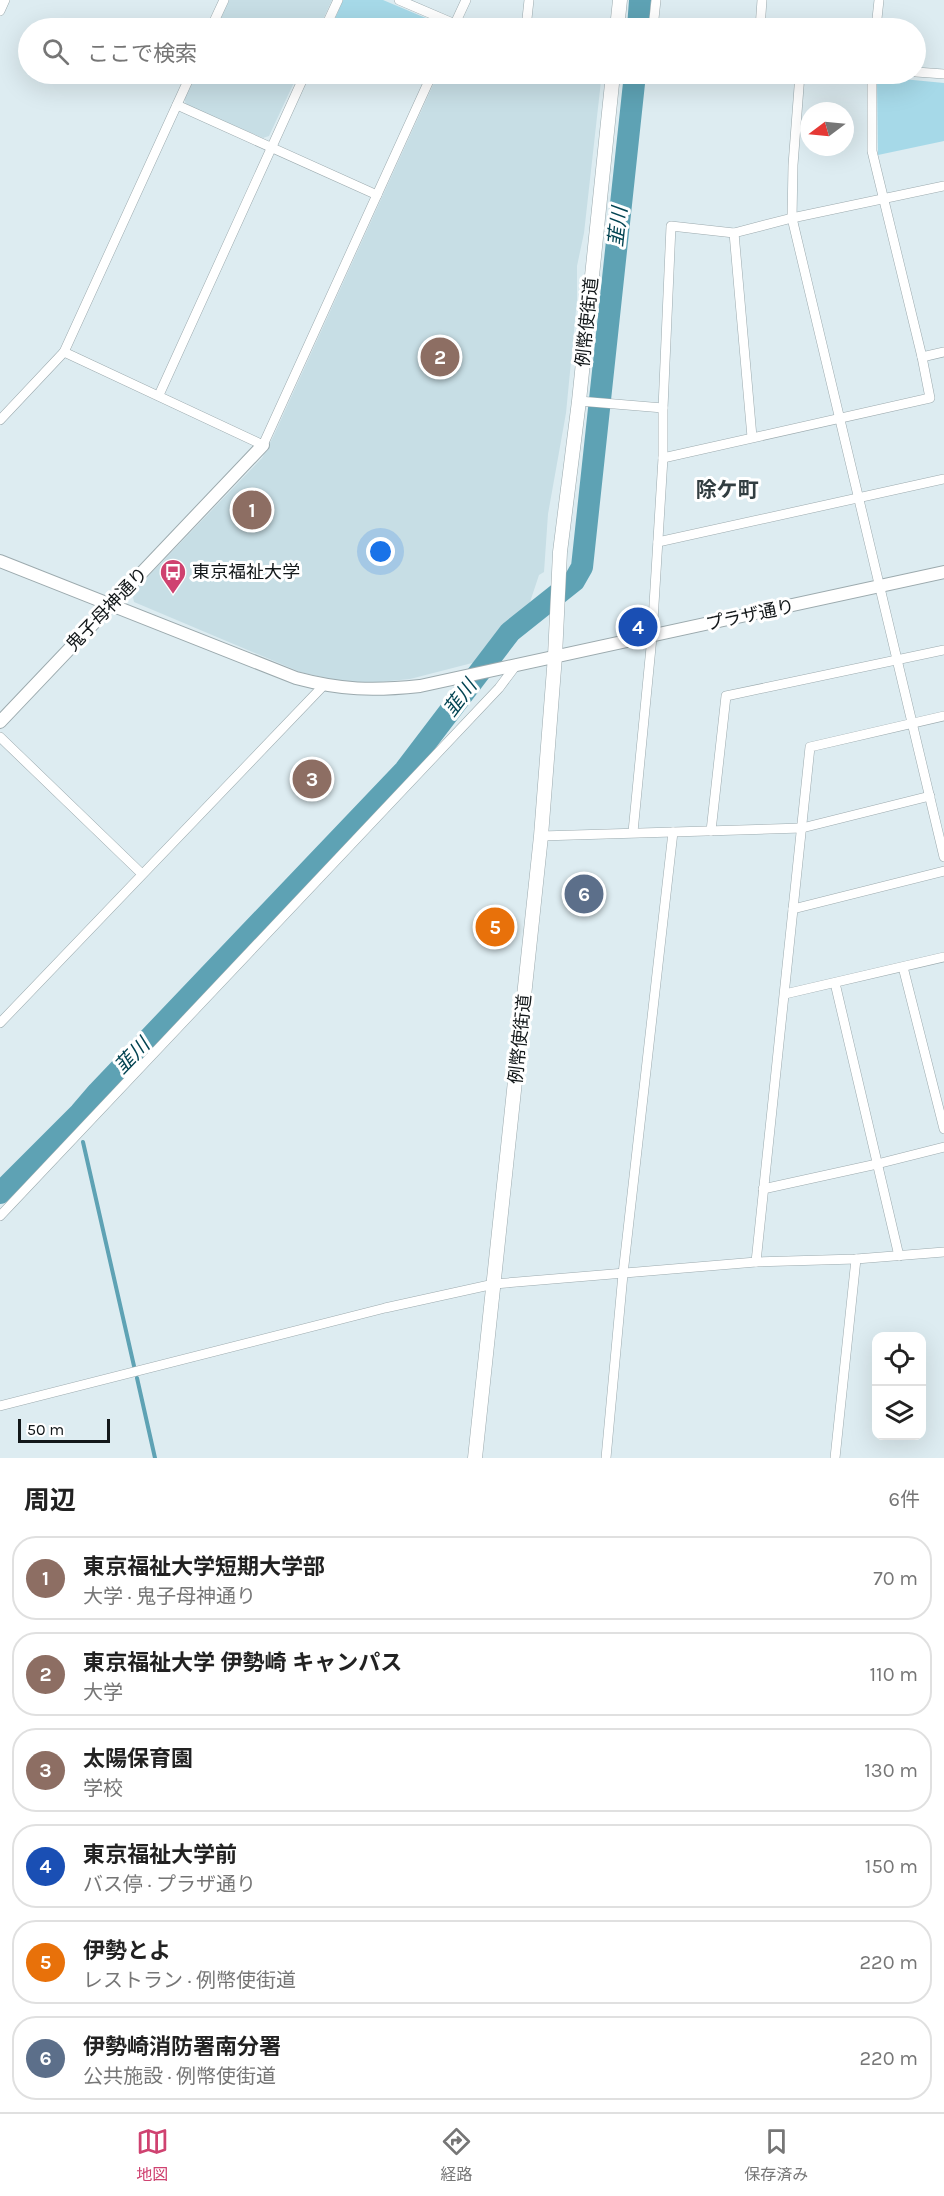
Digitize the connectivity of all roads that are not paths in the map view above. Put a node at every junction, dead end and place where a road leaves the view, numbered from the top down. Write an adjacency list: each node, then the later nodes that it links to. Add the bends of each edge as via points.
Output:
1 (5, 0): 11 (street)
2 (224, 0): 12 (street)
3 (338, 0): 13 (street)
4 (399, 0): 14 (street)
5 (466, 0): 15 (street)
6 (529, 0): 16 (street)
7 (620, 0): 17 (main road)
8 (656, 0): 18 (street)
9 (762, 0): 19 (street)
10 (879, 0): 20 (street)
11 (0, 11)
12 (216, 18)
13 (330, 18)
14 (437, 18)
15 (458, 18)
16 (527, 18)
17 (618, 18)
18 (654, 18)
19 (761, 18)
20 (877, 18)
21 (926, 73): 22 (street)
22 (944, 74)
23 (186, 84): 29 (street)
24 (300, 84): 30 (street)
25 (427, 84): 32 (street)
26 (612, 84): 40 (main road, 例幣使街道)
27 (799, 84): 34 (street)
28 (872, 84): 33 (street, via 872,151)
29 (177, 105): 30 (street); 36 (street)
30 (272, 147): 32 (street); 39 (street)
31 (944, 186): 33 (street)
32 (377, 195): 45 (street)
33 (884, 199): 34 (street); 38 (street)
34 (792, 218): 35 (street); 42 (street)
35 (734, 233): 41 (street, via 671,226); 44 (street)
36 (64, 352): 39 (street); 43 (street)
37 (944, 352): 38 (street)
38 (922, 357): 42 (street, via 930,398)
39 (159, 395): 45 (street)
40 (579, 401): 41 (street); 56 (main road, 例幣使街道, via 559,570)
41 (663, 408): 46 (street)
42 (840, 418): 44 (street); 48 (street)
43 (0, 420)
44 (752, 437): 46 (street)
45 (264, 445): 53 (street, 鬼子母神通り)
46 (663, 458): 49 (street)
47 (944, 479): 48 (street)
48 (857, 498): 49 (street); 52 (street)
49 (658, 542): 54 (street)
50 (0, 561): 53 (street, プラザ通り)
51 (944, 572): 52 (street, プラザ通り)
52 (880, 587): 54 (street, プラザ通り); 57 (street)
53 (112, 604): 59 (street, プラザ通り, via 296,678); 61 (street, 鬼子母神通り)
54 (652, 637): 56 (street, プラザ通り); 67 (street)
55 (944, 650): 57 (street)
56 (555, 656): 58 (street, プラザ通り); 69 (main road, 例幣使街道)
57 (898, 661): 62 (street); 66 (street, via 726,696)
58 (518, 664): 59 (street, プラザ通り, via 420,686 361,690); 83 (street)
59 (324, 685): 72 (street)
60 (944, 716): 62 (street)
61 (0, 722)
62 (912, 724): 64 (street); 65 (street, via 810,747)
63 (0, 737): 72 (street)
64 (930, 796): 65 (street); 70 (street)
65 (802, 828): 66 (street); 73 (street)
66 (711, 831): 68 (street)
67 (633, 832): 68 (street); 69 (street)
68 (674, 832): 88 (street)
69 (541, 836): 89 (main road, 例幣使街道)
70 (944, 857)
71 (944, 871): 73 (street)
72 (142, 874): 78 (street)
73 (793, 909): 77 (street)
74 (944, 957): 75 (street)
75 (903, 967): 76 (street); 79 (street)
76 (835, 983): 77 (street); 81 (street)
77 (785, 994): 82 (street)
78 (0, 1023)
79 (944, 1130)
80 (944, 1147): 81 (street)
81 (877, 1164): 82 (street); 85 (street)
82 (763, 1189): 87 (street)
83 (0, 1216)
84 (944, 1252): 85 (street)
85 (899, 1256): 86 (street)
86 (856, 1259): 87 (street); 93 (street)
87 (756, 1262): 88 (street)
88 (623, 1274): 89 (street); 92 (street)
89 (494, 1284): 90 (street); 91 (main road, 例幣使街道)
90 (0, 1406)
91 (475, 1458)
92 (606, 1458)
93 (835, 1458)

